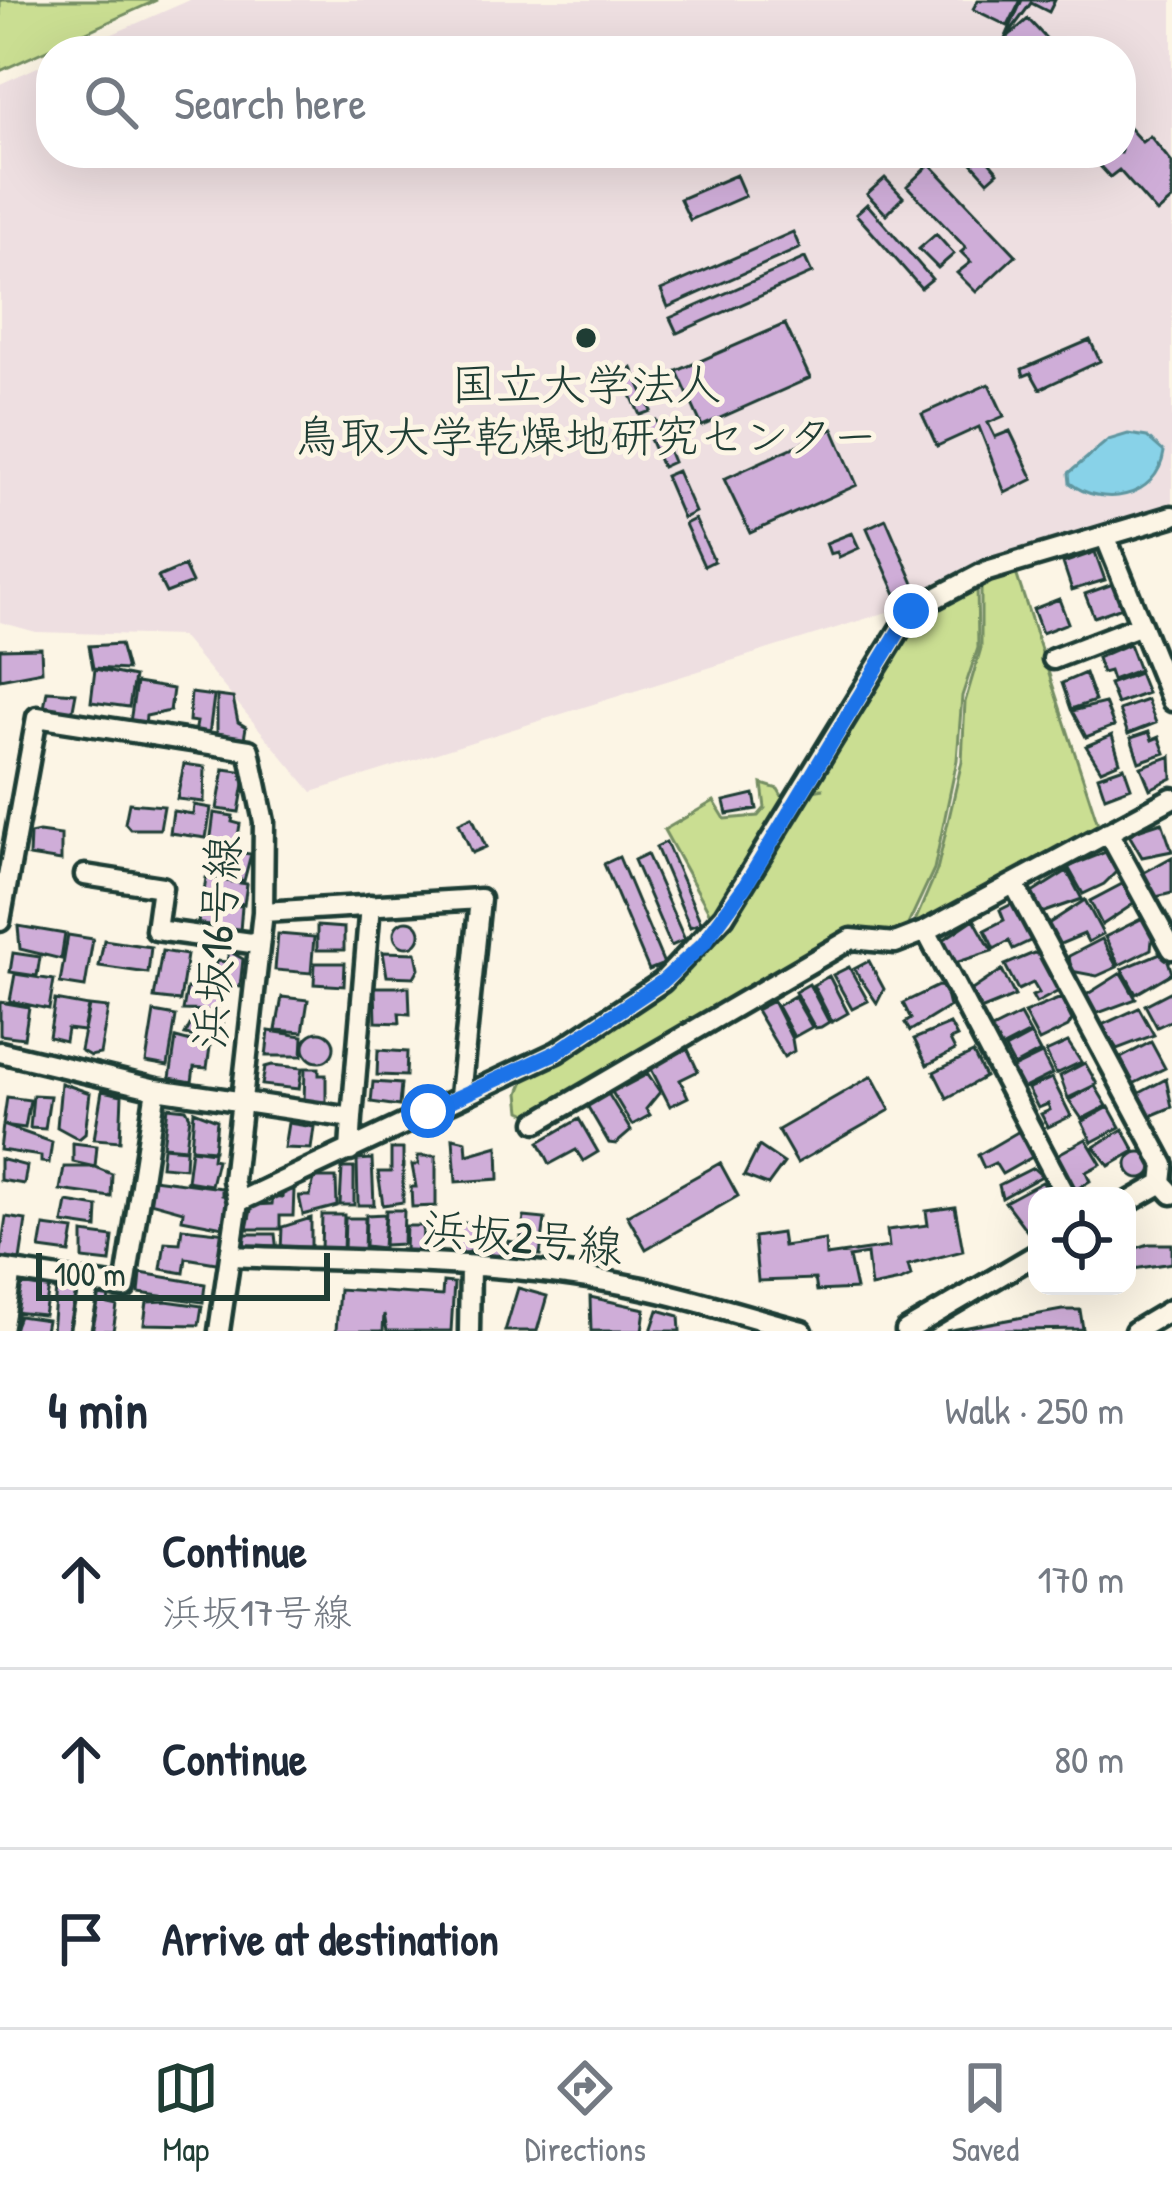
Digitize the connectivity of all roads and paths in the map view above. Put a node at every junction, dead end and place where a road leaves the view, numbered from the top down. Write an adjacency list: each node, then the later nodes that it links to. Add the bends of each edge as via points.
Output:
1 (1172, 516): 2 (street)
2 (1106, 538): 3 (street); 18 (street, via 987,572 911,611 724,916 662,982 557,1052)
3 (1141, 625): 4 (street); 5 (street)
4 (1053, 659)
5 (1170, 688)
6 (1172, 798): 7 (street)
7 (1108, 832): 9 (street); 15 (street)
8 (85, 875): 14 (street, via 162,887 156,931)
9 (1014, 884): 13 (street); 23 (street)
10 (370, 905): 11 (street); 18 (street, via 480,899); 20 (street)
11 (263, 912): 12 (street, 浜坂16号線, via 264,822 249,750 37,717); 14 (street, 浜坂16号線)
12 (0, 921)
13 (926, 931): 21 (street, via 895,943 850,939); 24 (street)
14 (260, 944): 19 (street, 浜坂16号線)
15 (1172, 949)
16 (0, 1052): 17 (street)
17 (156, 1089): 19 (street); 31 (street, 浜坂16号線, via 125,1288)
18 (460, 1096): 22 (street)
19 (243, 1104): 20 (street); 26 (street, 浜坂16号線, via 233,1180)
20 (352, 1118): 22 (street)
21 (537, 1122)
22 (350, 1151): 26 (street)
23 (1169, 1185): 25 (street)
24 (1061, 1187)
25 (1136, 1199)
26 (238, 1202): 27 (street, 浜坂16号線)
27 (230, 1256): 29 (street, 浜坂2号線); 36 (street, 浜坂16号線)
28 (1028, 1259): 39 (street)
29 (470, 1267): 33 (street, 浜坂2号線, via 645,1288); 37 (street)
30 (6, 1270): 31 (street); 34 (street)
31 (90, 1283): 35 (street)
32 (1172, 1309): 40 (street)
33 (728, 1322): 38 (street, 浜坂2号線)
34 (2, 1331)
35 (80, 1331)
36 (219, 1331)
37 (469, 1331)
38 (802, 1331)
39 (906, 1331)
40 (1135, 1331)

